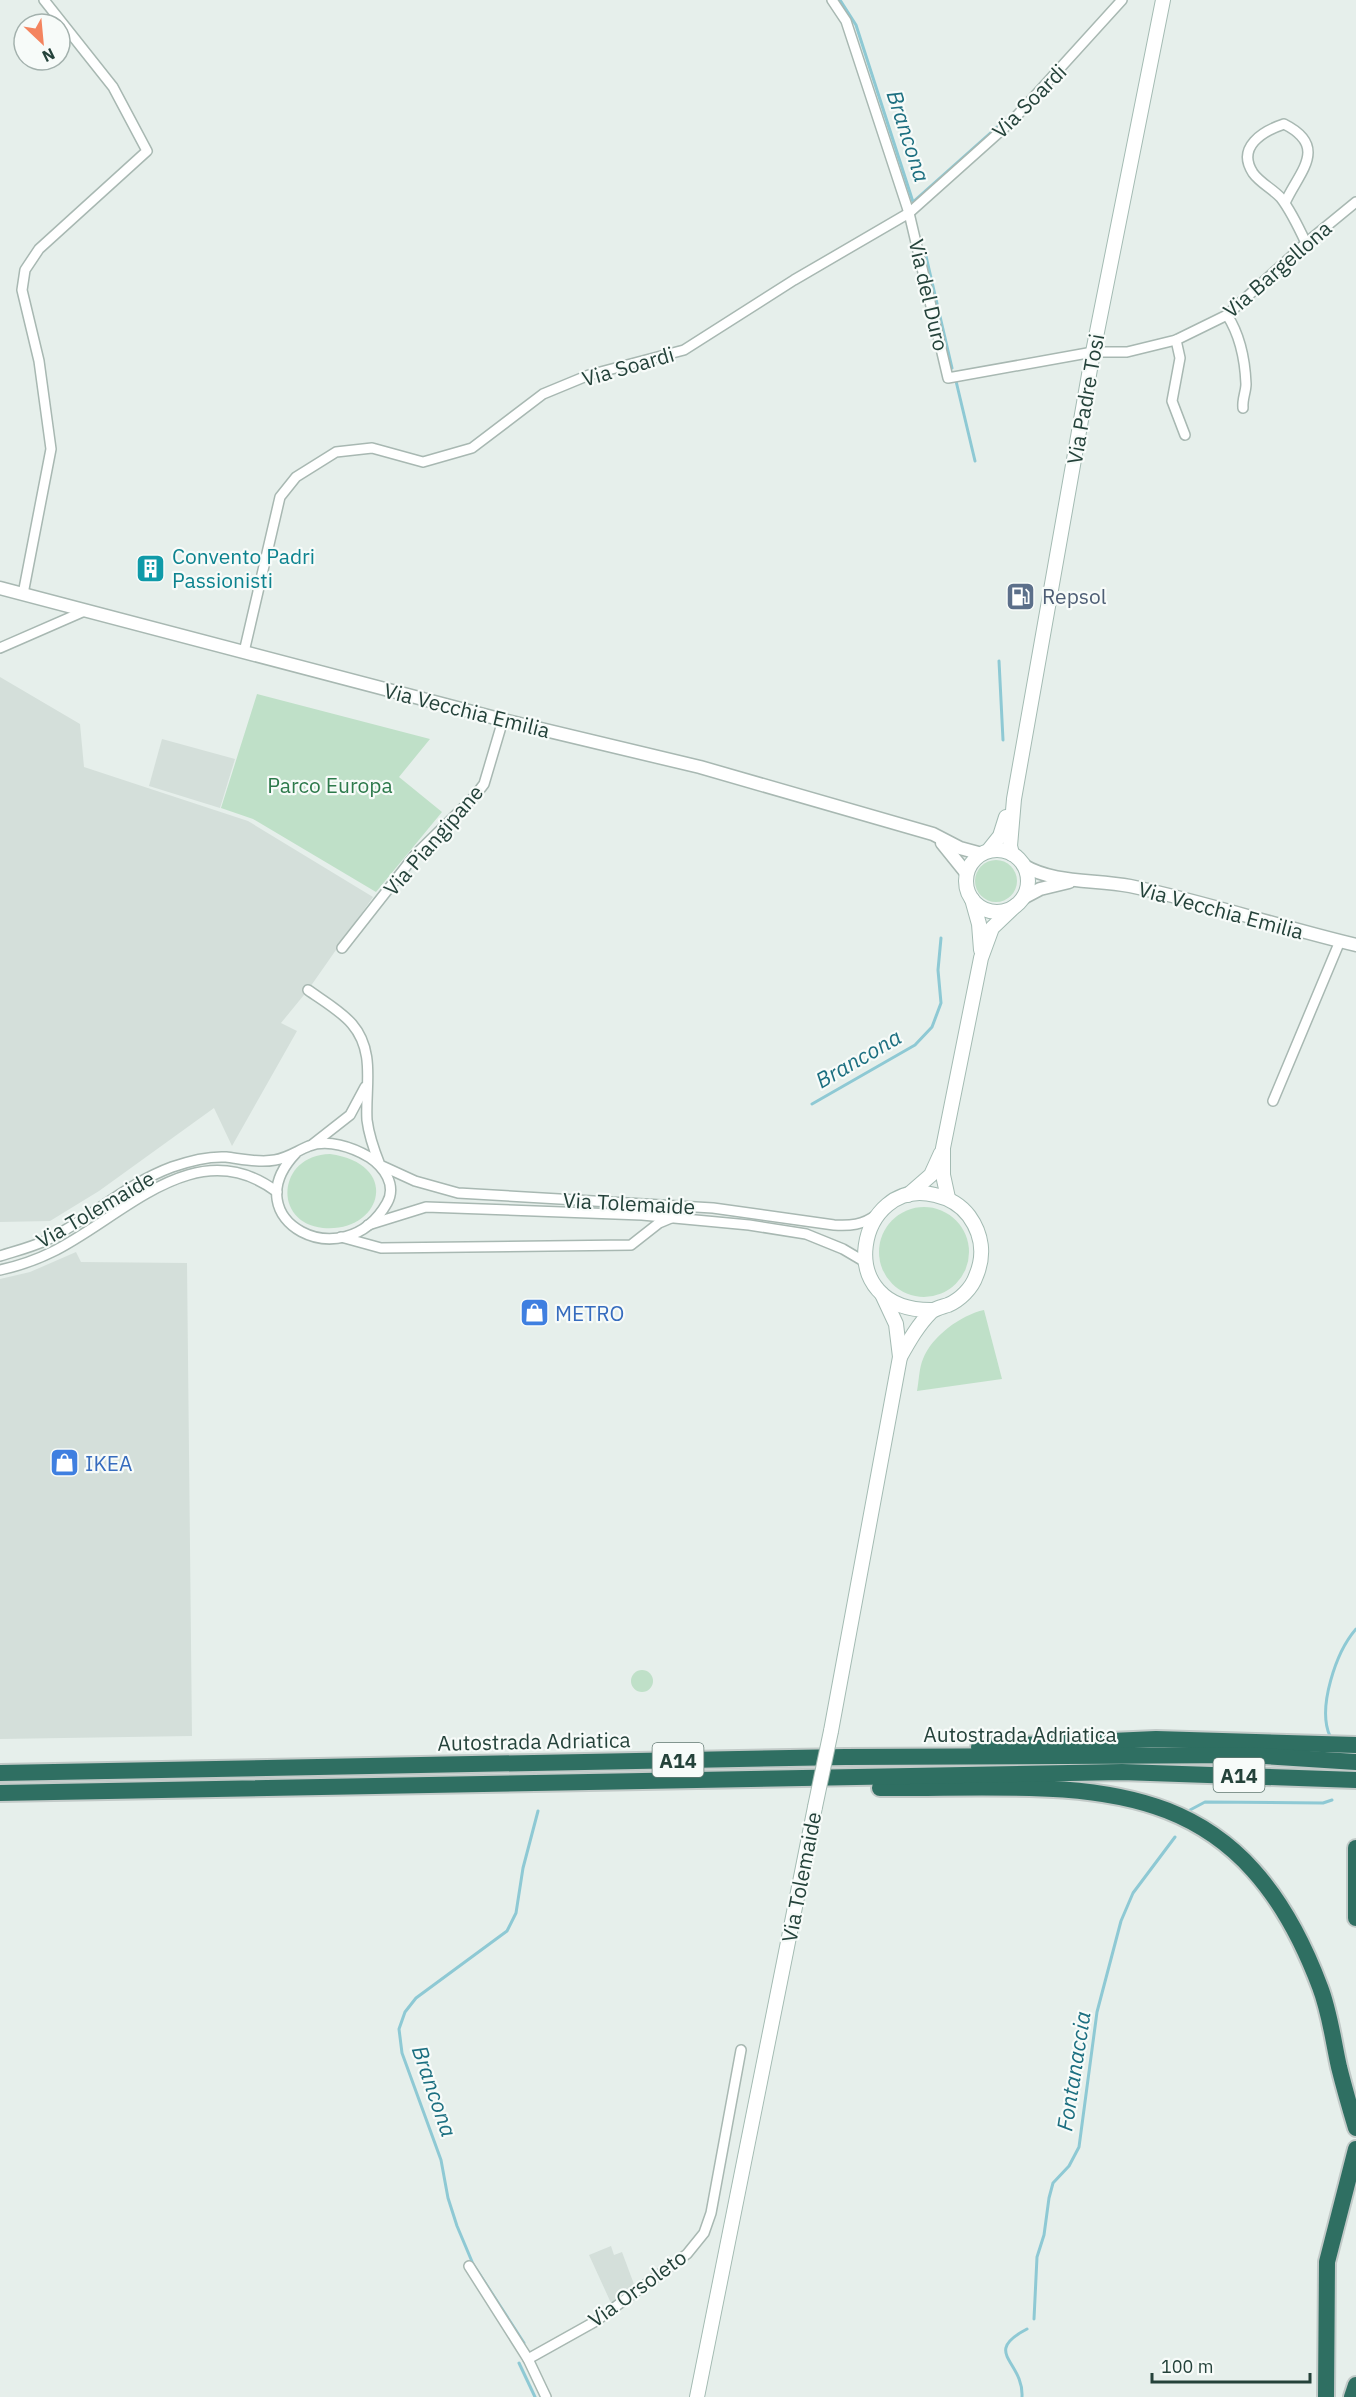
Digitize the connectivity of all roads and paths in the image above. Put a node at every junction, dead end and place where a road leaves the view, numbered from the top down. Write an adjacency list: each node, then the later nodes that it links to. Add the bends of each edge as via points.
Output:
1 (44, 0): 16 (street, via 113,87 147,151 39,249 25,270 22,290 39,361 51,449)
2 (832, 0): 7 (street, Via del Duro, via 846,21)
3 (1122, 0): 7 (street, Via Soardi, via 1013,120)
4 (1163, 0): 11 (main road, Via Padre Tosi)
5 (1356, 202): 8 (street, Via Bargellona)
6 (1285, 203): 6 (street, via 1254,173 1248,160 1256,138 1284,124 1298,131 1307,145 1308,156 1306,168); 8 (street)
7 (909, 213): 12 (street, Via del Duro); 19 (street, Via Soardi, via 684,350 589,375 543,394 472,448 423,462 372,448 336,452 296,477 280,497)
8 (1306, 243): 9 (street, Via Bargellona)
9 (1227, 315): 10 (street, Via Bargellona); 13 (street, via 1235,328 1243,360)
10 (1176, 340): 11 (street, Via Bargellona, via 1127,352); 14 (street, via 1180,358 1172,401)
11 (1093, 352): 12 (street, Via Bargellona); 21 (main road, Via Padre Tosi)
12 (948, 378)
13 (1243, 408)
14 (1185, 435)
15 (0, 588): 16 (street, Via Vecchia Emilia)
16 (23, 594): 17 (street, Via Vecchia Emilia)
17 (87, 610): 18 (street); 19 (street, Via Vecchia Emilia)
18 (0, 648)
19 (244, 652): 20 (street, Via Vecchia Emilia)
20 (503, 720): 22 (street, Via Vecchia Emilia, via 700,767); 32 (street, Via Piangipane, via 484,784 415,855)
21 (1014, 799): 23 (main road, via 1000,836); 24 (main road)
22 (933, 834): 23 (street, Via Vecchia Emilia, via 960,848); 26 (street)
23 (985, 853): 24 (main road, via 997,850); 26 (main road, via 973,861)
24 (1012, 854): 25 (main road)
25 (1023, 865): 27 (street, Via Vecchia Emilia, via 1058,877); 29 (main road, via 1028,885)
26 (967, 874): 28 (main road, Via Tolemaide, via 966,887)
27 (1085, 879): 29 (street, via 1047,887); 30 (street, Via Vecchia Emilia, via 1140,889)
28 (972, 899): 29 (main road, via 994,912); 33 (main road, Via Tolemaide, via 982,939)
29 (1019, 902): 33 (main road, Via Tolemaide, via 992,928)
30 (1340, 941): 31 (street, Via Vecchia Emilia); 36 (street)
31 (1356, 945)
32 (342, 948)
33 (981, 958): 38 (main road, Via Tolemaide)
34 (308, 990): 35 (street, Via Tolemaide, via 352,1024 367,1057)
35 (369, 1076): 37 (street, Via Tolemaide, via 350,1115); 40 (street, Via Tolemaide, via 367,1119)
36 (1273, 1101)
37 (310, 1146): 39 (street, Via Tolemaide); 40 (street, Via Tolemaide, via 325,1143 346,1147)
38 (943, 1148): 42 (main road, Via Tolemaide, via 931,1175); 43 (main road, Via Tolemaide)
39 (296, 1153): 41 (street, Via Tolemaide, via 279,1177); 48 (street, Via Tolemaide, via 269,1161 223,1157 174,1166 134,1185 48,1240)
40 (380, 1165): 44 (street, Via Tolemaide, via 415,1181 458,1193 702,1207 851,1226); 46 (street, Via Tolemaide, via 391,1193 381,1213)
41 (277, 1192): 47 (street, Via Tolemaide, via 283,1214 298,1231 311,1238); 50 (street, Via Tolemaide, via 264,1182 239,1173 208,1171 178,1178 155,1187 52,1252)
42 (908, 1195): 43 (main road, via 928,1193); 44 (main road, Via Tolemaide)
43 (948, 1198): 52 (main road, Via Tolemaide, via 964,1209 976,1226 982,1246 981,1263 964,1294)
44 (878, 1213): 49 (main road, via 864,1245)
45 (672, 1218): 46 (street, Via Tolemaide, via 426,1207); 47 (street, via 631,1245 381,1248); 49 (street, Via Tolemaide, via 806,1234)
46 (368, 1225): 47 (street, Via Tolemaide)
47 (341, 1237)
48 (0, 1256)
49 (865, 1262): 51 (main road, Via Tolemaide, via 871,1280)
50 (0, 1270)
51 (882, 1294): 52 (main road, via 906,1307); 53 (main road, Via Tolemaide, via 896,1324)
52 (933, 1310): 53 (main road, Via Tolemaide, via 915,1330)
53 (900, 1357): 70 (main road, Via Tolemaide, bridge, via 831,1731)
54 (1356, 1745): 55 (highway, via 1156,1739 1007,1744)
55 (845, 1757): 56 (highway, Autostrada Adriatica / A14, via 1248,1755); 57 (highway, Autostrada Adriatica / A14)
56 (1356, 1762)
57 (0, 1773)
58 (1356, 1780): 59 (highway, Autostrada Adriatica / A14, via 1122,1772)
59 (687, 1782): 60 (highway, Autostrada Adriatica / A14); 64 (highway, via 737,1787 1054,1789 1135,1801 1195,1822 1235,1851 1268,1889 1295,1931 1323,1998)
60 (0, 1793)
61 (1356, 1848): 62 (highway)
62 (1356, 1918)
63 (741, 2050): 67 (street, Via Orsoleto, via 704,2233 687,2254 596,2321)
64 (1356, 2128)
65 (1356, 2149): 71 (highway, via 1327,2262)
66 (469, 2266): 67 (street)
67 (528, 2359): 69 (street)
68 (1356, 2385): 72 (highway)
69 (546, 2397)
70 (697, 2397)
71 (1326, 2397)
72 (1352, 2397)

